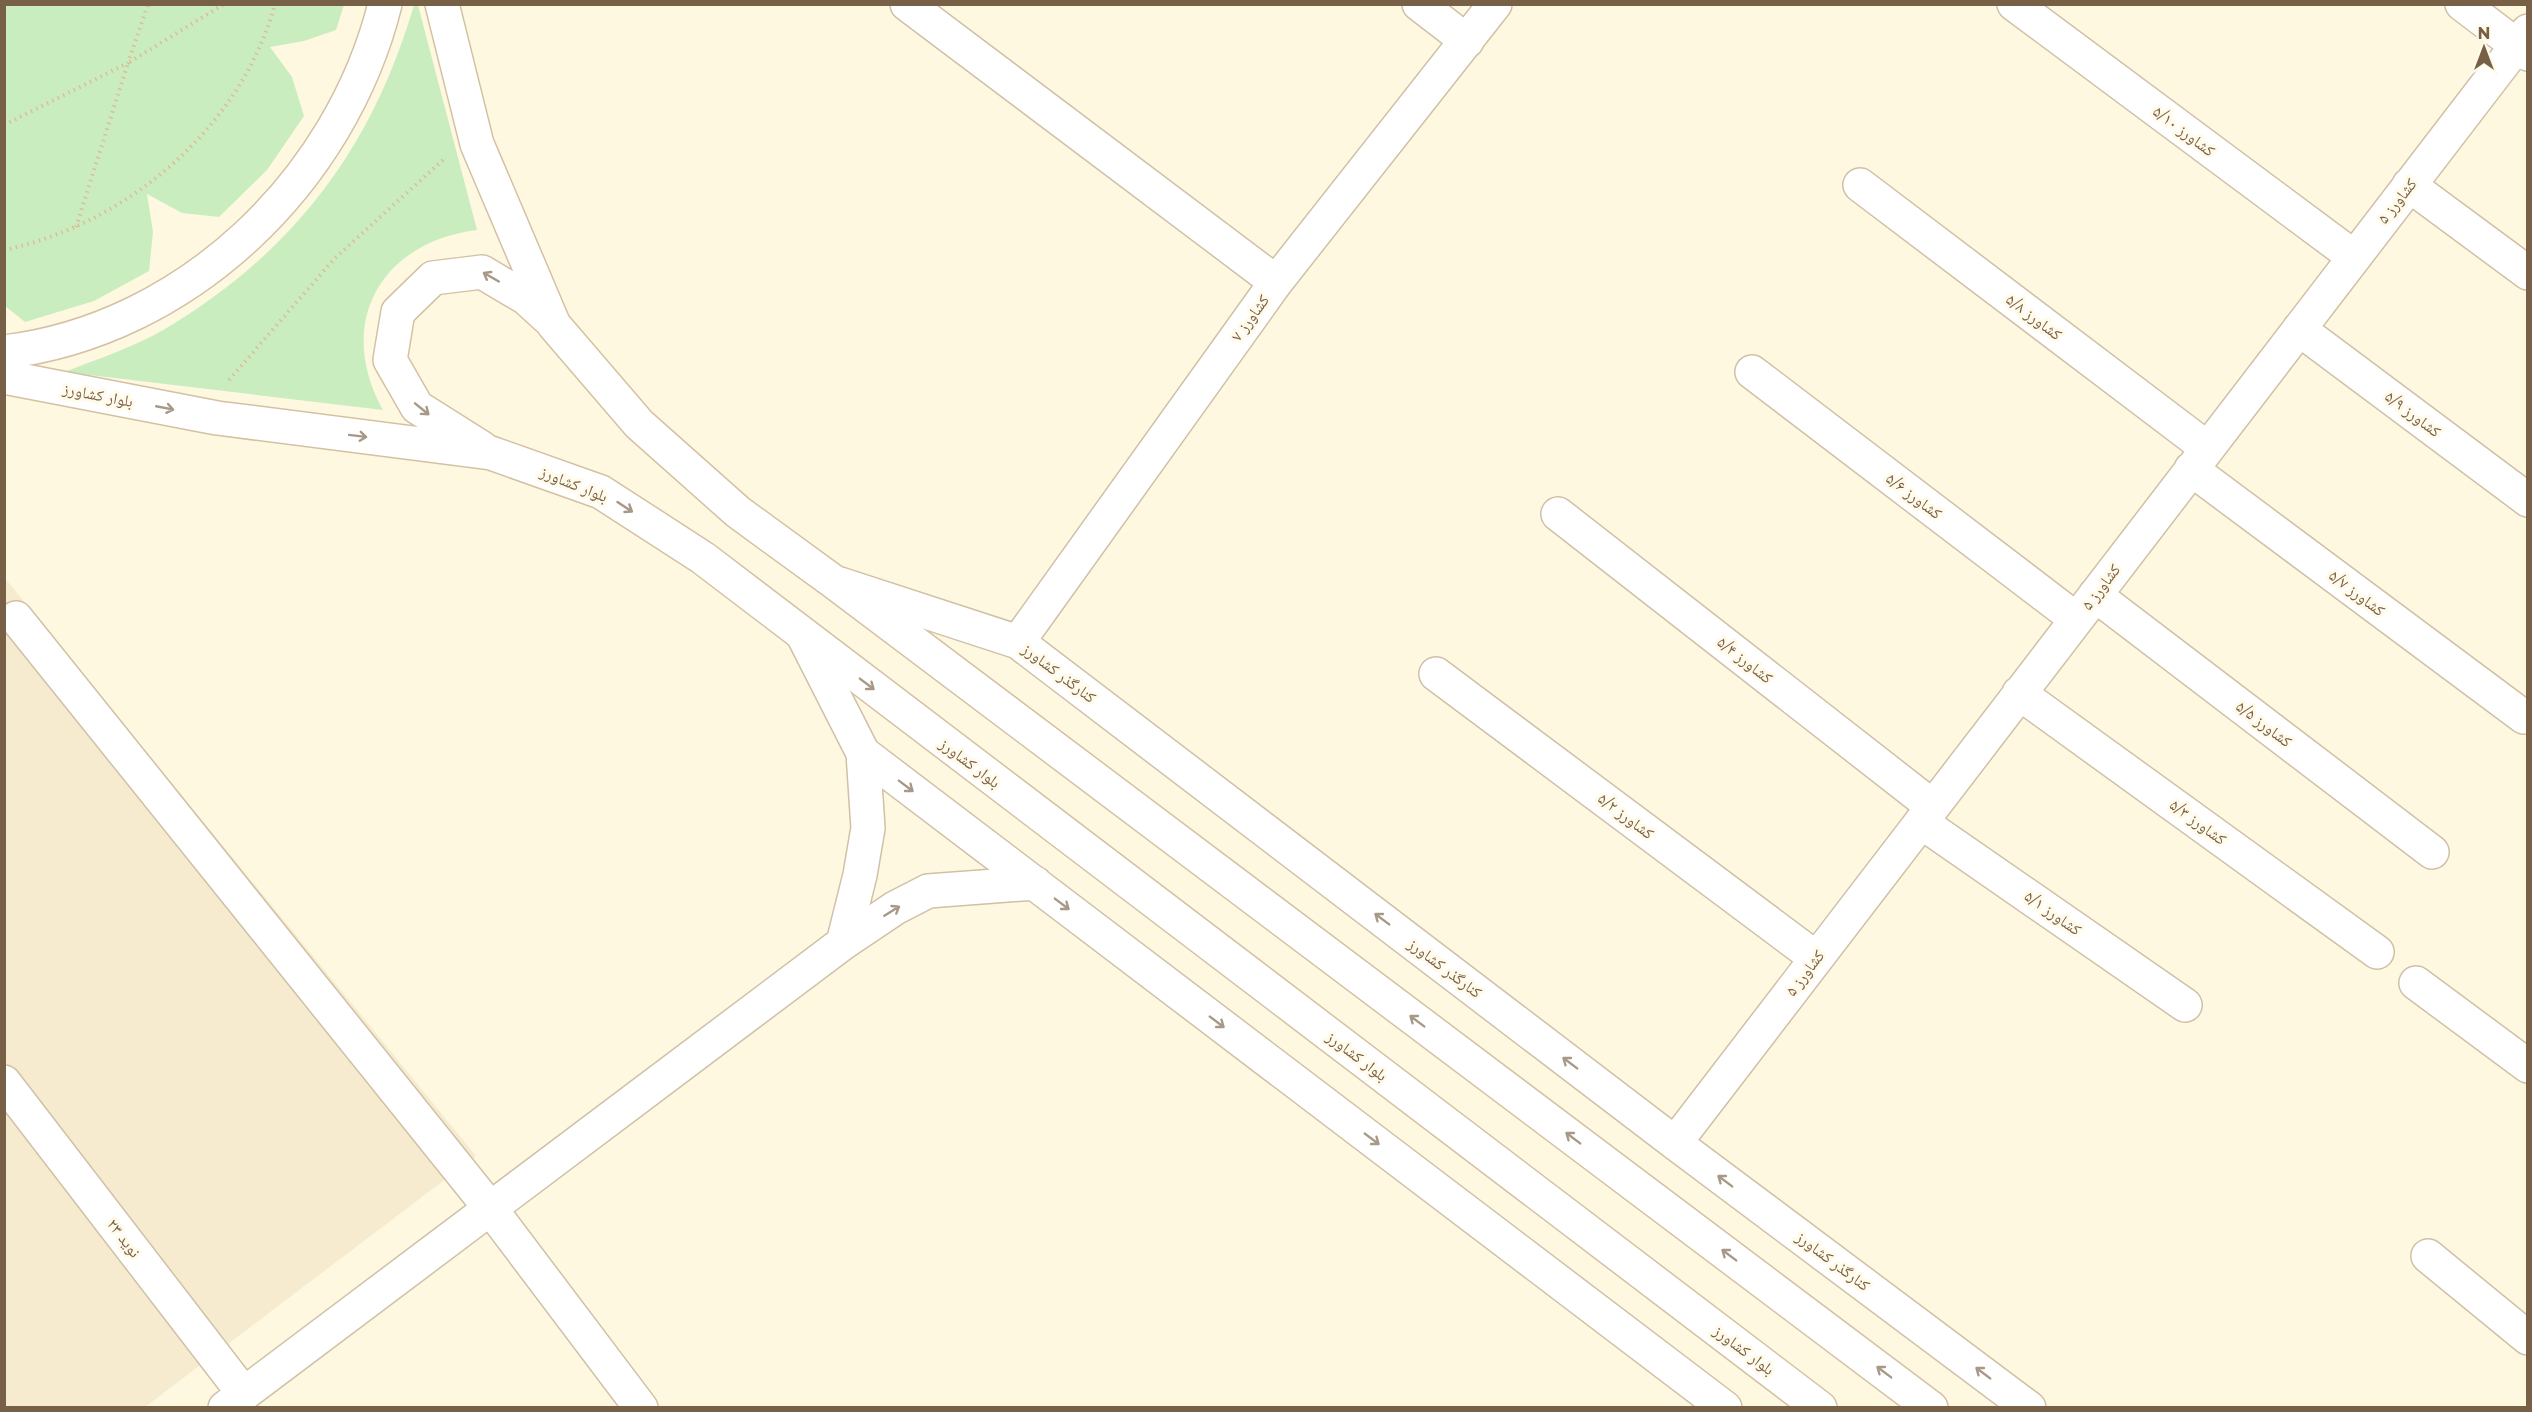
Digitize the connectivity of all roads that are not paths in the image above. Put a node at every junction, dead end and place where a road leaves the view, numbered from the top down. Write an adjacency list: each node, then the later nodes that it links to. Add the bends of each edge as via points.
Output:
1 (385, 4): 17 (street, via 359,82 333,132 264,221 222,258 176,290 126,316 73,337)
2 (442, 4): 15 (street, via 477,144)
3 (907, 4): 14 (street)
4 (1419, 4): 8 (street)
5 (1495, 4): 8 (street, کشاورز ۷)
6 (2014, 4): 12 (street, کشاورز ۵/۱۰)
7 (2462, 4): 9 (street)
8 (1467, 41): 14 (street, کشاورز ۷)
9 (2524, 44): 11 (street, کشاورز ۵)
10 (1860, 184): 21 (street, کشاورز ۵/۸)
11 (2409, 185): 12 (street, کشاورز ۵); 13 (street)
12 (2354, 257): 16 (street, کشاورز ۵)
13 (2528, 273)
14 (1276, 282): 28 (street, کشاورز ۷)
15 (554, 325): 20 (street, one-way to 20, via 526,298 482,272 433,278 398,312 390,360 417,407); 24 (street, via 639,424 738,512)
16 (2299, 329): 21 (street, کشاورز ۵); 22 (street, کشاورز ۵/۹)
17 (4, 352)
18 (1752, 372): 25 (street, کشاورز ۵/۶)
19 (4, 376): 20 (street, بلوار کشاورز, one-way to 20, via 217,418)
20 (491, 453): 27 (street, بلوار کشاورز, one-way to 27, via 602,492 703,558)
21 (2199, 459): 25 (street, کشاورز ۵); 31 (street, کشاورز ۵/۷)
22 (2528, 500)
23 (1558, 514): 33 (street, کشاورز ۵/۴)
24 (834, 582): 28 (street, کنارگذر کشاورز); 51 (street, one-way to 24)
25 (2086, 607): 30 (street, کشاورز ۵); 34 (street, کشاورز ۵/۵)
26 (15, 618): 44 (street)
27 (804, 637): 32 (street); 50 (street, بلوار کشاورز, one-way to 50)
28 (1018, 642): 43 (street, کنارگذر کشاورز, one-way to 28)
29 (1436, 674): 38 (street, کشاورز ۵/۲)
30 (2019, 693): 33 (street, کشاورز ۵); 37 (street, کشاورز ۵/۳)
31 (2524, 717)
32 (863, 753): 35 (street, one-way to 35); 36 (street, via 868,828 861,875)
33 (1927, 814): 38 (street, کشاورز ۵); 40 (street, کشاورز ۵/۱)
34 (2432, 852)
35 (1035, 883): 36 (street, one-way to 35, via 928,891); 49 (street, one-way to 49)
36 (843, 943): 44 (street)
37 (2377, 952)
38 (1816, 958): 43 (street, کشاورز ۵)
39 (2416, 983): 41 (street)
40 (2185, 1005)
41 (2528, 1066)
42 (4, 1082): 47 (street, نوید ۲۳)
43 (1675, 1143): 52 (street, کنارگذر کشاورز, one-way to 43)
44 (490, 1208): 47 (street); 48 (street)
45 (2428, 1256): 46 (street)
46 (2528, 1338)
47 (234, 1401)
48 (641, 1407)
49 (1725, 1407)
50 (1820, 1407)
51 (1931, 1407)
52 (2030, 1407)

